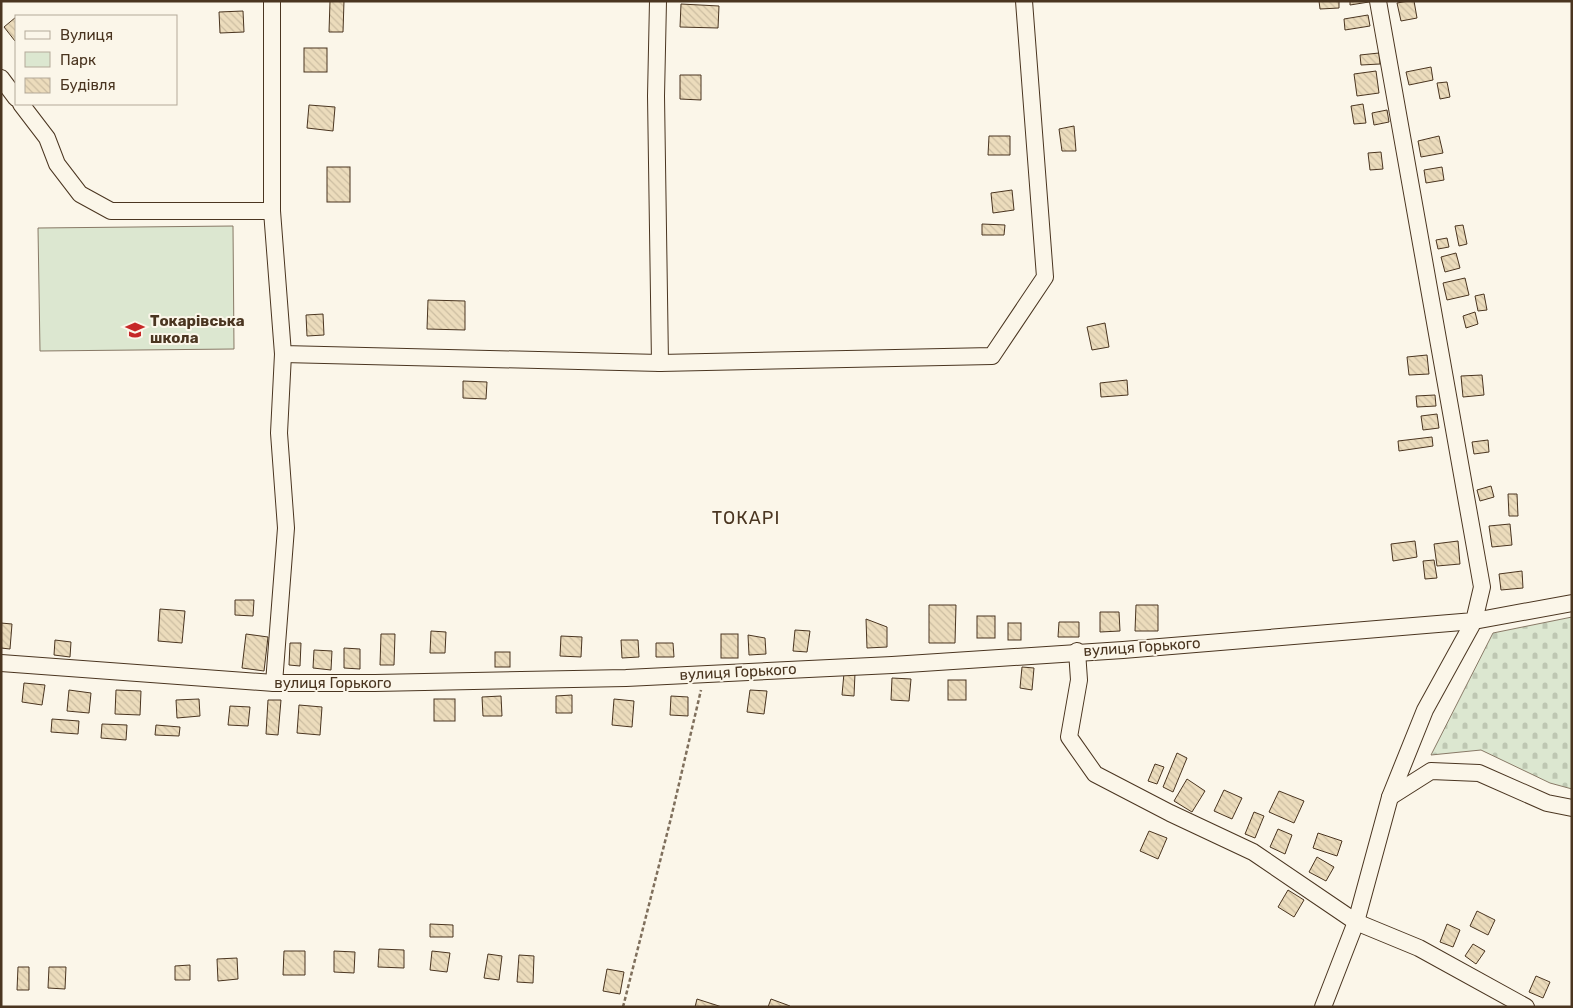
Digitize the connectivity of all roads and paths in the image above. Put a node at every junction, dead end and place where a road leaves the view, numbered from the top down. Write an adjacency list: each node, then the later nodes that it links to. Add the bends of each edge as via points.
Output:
1 (272, 1): 8 (street)
2 (658, 1): 10 (street, via 656,96)
3 (1024, 1): 10 (street, via 1045,277 992,356)
4 (1378, 1): 12 (street, via 1482,587)
5 (1, 78): 6 (street)
6 (15, 97)
7 (22, 105): 8 (street, via 47,138 57,164 80,194 111,211)
8 (272, 211): 9 (street)
9 (283, 354): 10 (street); 16 (street, via 279,433 286,528)
10 (660, 363)
11 (1572, 602): 12 (street, вулиця Горького)
12 (1474, 621): 13 (street, вулиця Горького); 17 (street, via 1425,710)
13 (1077, 652): 15 (street, вулиця Горького); 19 (street, via 1079,680 1069,737 1095,774 1253,852)
14 (1, 663): 16 (street, вулиця Горького)
15 (705, 674): 16 (street, вулиця Горького); 20 (path)
16 (274, 683)
17 (1390, 797): 18 (street, via 1431,771 1479,772 1547,803); 19 (street)
18 (1572, 808)
19 (1356, 922): 21 (street); 22 (street, via 1419,948)
20 (623, 1007)
21 (1323, 1007)
22 (1526, 1007)

